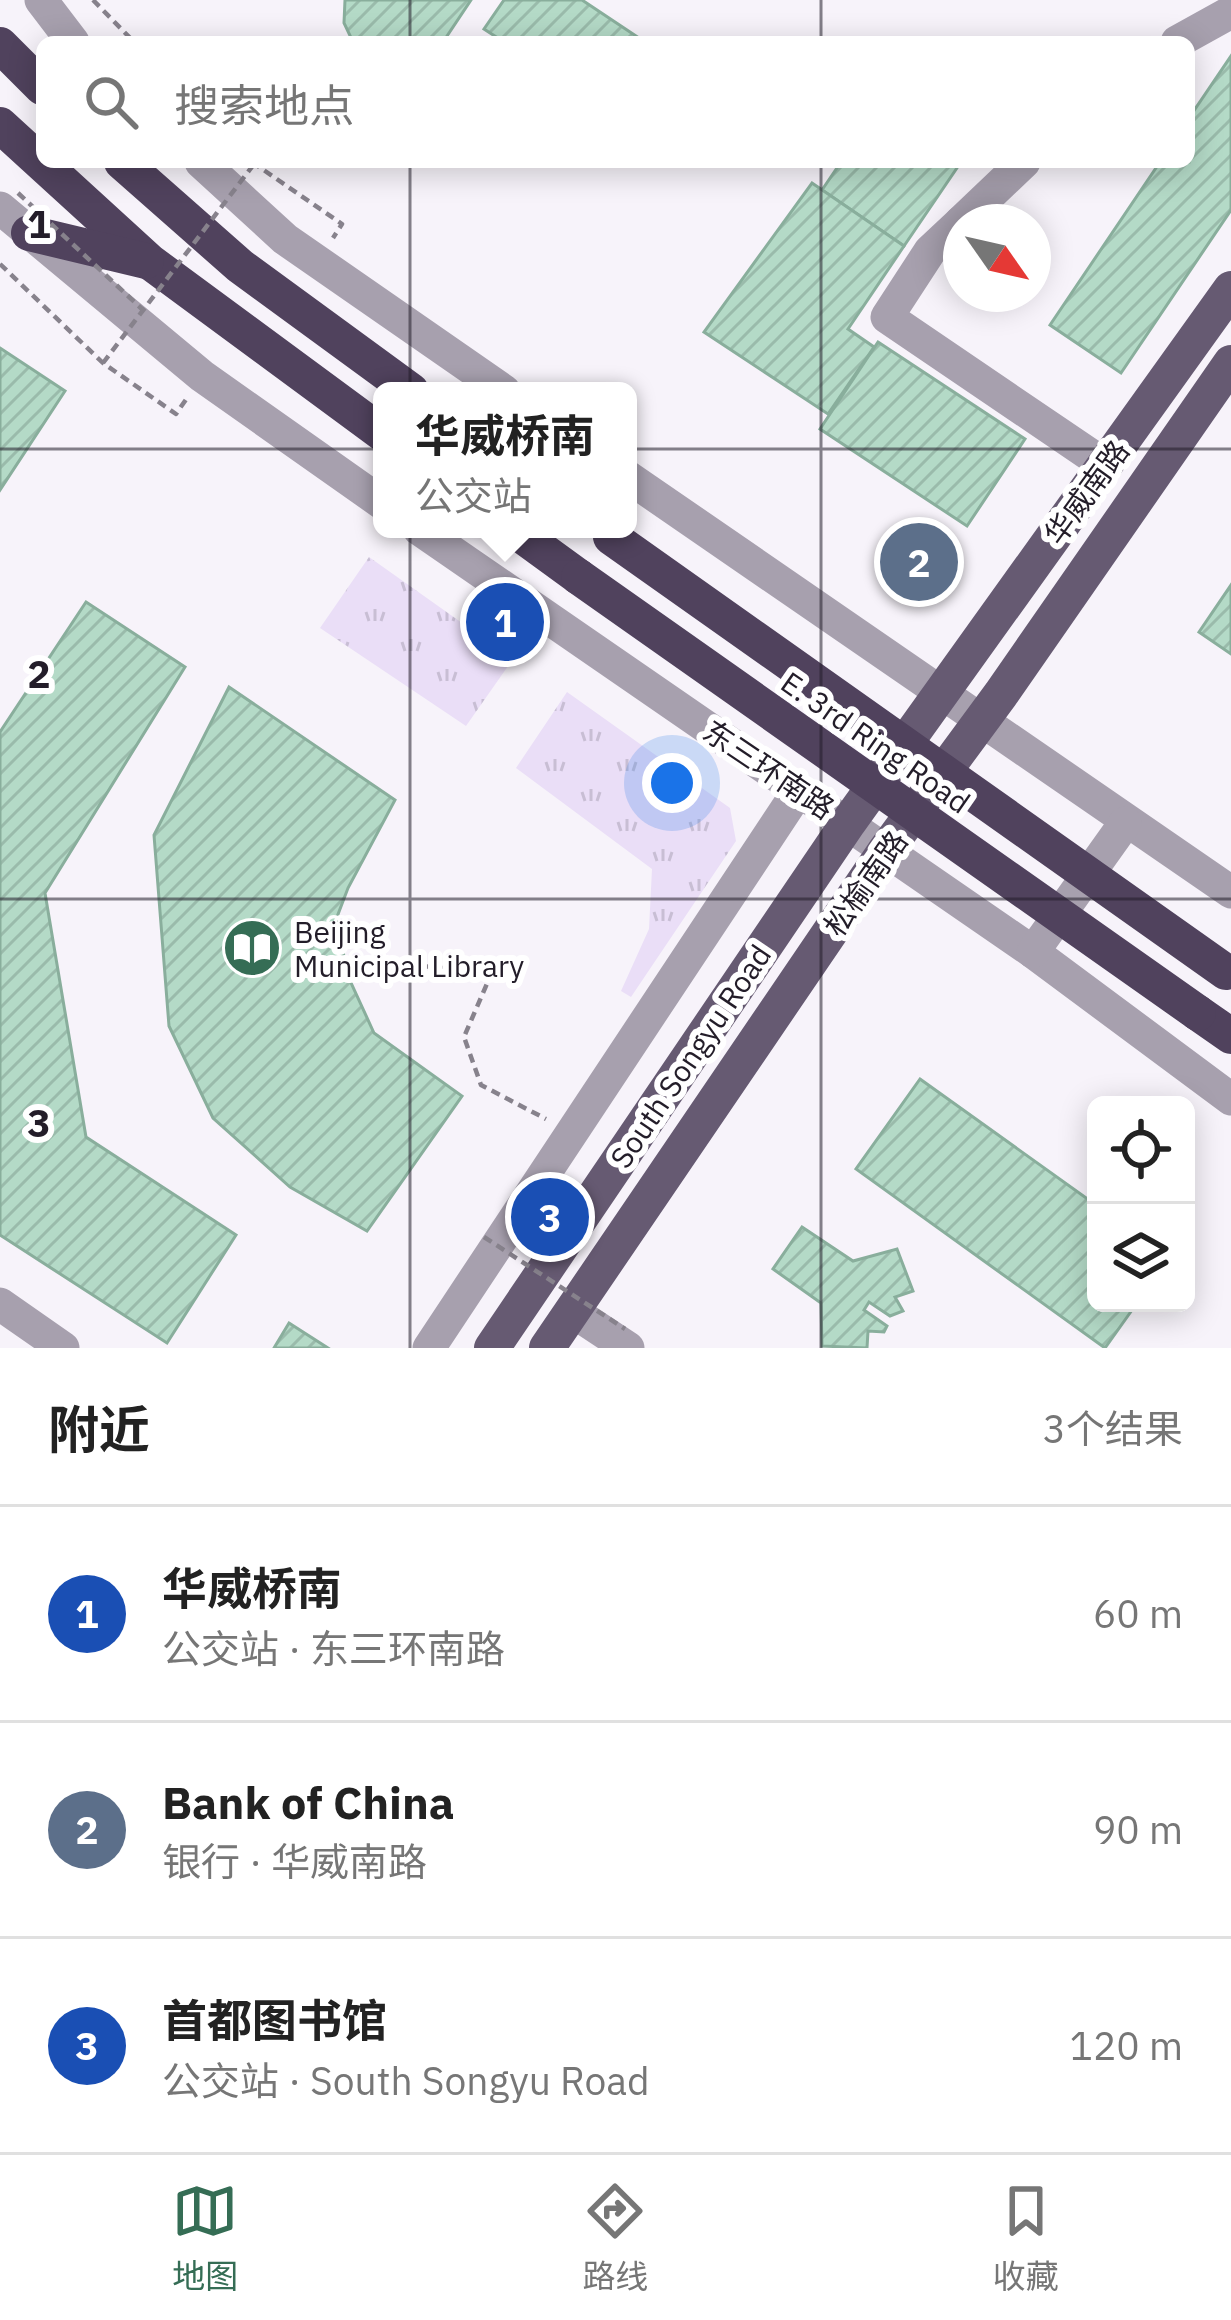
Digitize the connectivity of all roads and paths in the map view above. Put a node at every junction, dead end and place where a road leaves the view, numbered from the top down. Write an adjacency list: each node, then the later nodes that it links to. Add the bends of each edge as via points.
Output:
1 (41, 0): 4 (street)
2 (93, 0): 5 (path)
3 (1231, 13): 6 (street)
4 (68, 36)
5 (128, 36)
6 (1188, 36)
7 (0, 45): 8 (highway)
8 (36, 81)
9 (0, 125): 10 (highway)
10 (36, 158)
11 (47, 168): 22 (highway)
12 (129, 168): 28 (highway, via 240,266)
13 (208, 168): 29 (street, via 285,239)
14 (249, 168): 25 (path, bridge)
15 (260, 168): 19 (path)
16 (1018, 168): 18 (street)
17 (9, 201): 20 (street); 25 (path, bridge)
18 (980, 204)
19 (342, 224)
20 (29, 232): 22 (highway); 34 (street, via 202,376)
21 (943, 239): 32 (street, via 886,317)
22 (150, 262): 31 (highway)
23 (0, 264): 26 (path)
24 (1231, 289): 32 (main road, 华威南路)
25 (143, 310): 26 (path, bridge)
26 (103, 363): 30 (path)
27 (1231, 363): 39 (main road, 松榆南路)
28 (399, 382)
29 (491, 382)
30 (176, 414)
31 (373, 426)
32 (1105, 465): 38 (main road, 华威南路)
33 (637, 483): 38 (street)
34 (373, 497)
35 (432, 538): 40 (street, 东三环南路)
36 (525, 538): 48 (highway, E. 3rd Ring Road, bridge)
37 (612, 538): 47 (highway, E. 3rd Ring Road, bridge)
38 (941, 694): 39 (street); 42 (main road, 华威南路)
39 (980, 722): 41 (street); 43 (main road, 松榆南路)
40 (799, 790): 42 (street, 东三环南路); 50 (street)
41 (1125, 823): 44 (street); 45 (street)
42 (848, 824): 43 (street, 东三环南路); 57 (main road, South Songyu Road)
43 (886, 850): 45 (street, 东三环南路); 53 (main road, 松榆南路)
44 (1231, 892)
45 (1033, 952): 49 (street, 东三环南路)
46 (347, 974): 50 (path, via 434,966 489,979 464,1036 481,1085)
47 (1229, 974)
48 (1231, 1036)
49 (1231, 1099)
50 (572, 1133): 56 (street)
51 (484, 1237): 54 (path, bridge)
52 (0, 1304): 55 (street)
53 (572, 1311): 54 (street); 58 (main road, 松榆南路)
54 (626, 1338)
55 (63, 1348)
56 (429, 1348)
57 (492, 1348)
58 (547, 1348)

